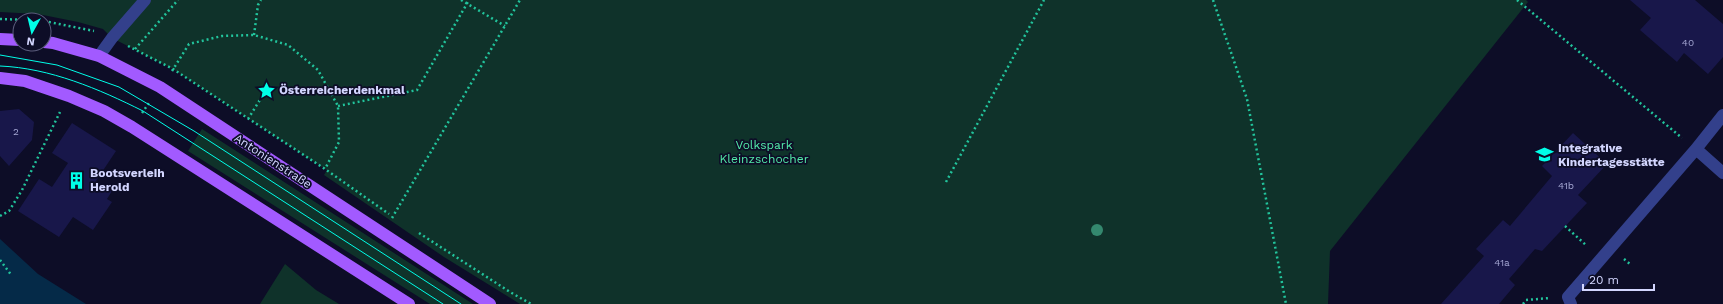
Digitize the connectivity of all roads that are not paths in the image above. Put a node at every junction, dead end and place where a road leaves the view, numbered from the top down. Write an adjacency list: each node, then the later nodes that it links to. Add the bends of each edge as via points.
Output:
1 (145, 0): 5 (lane)
2 (0, 39): 3 (main road)
3 (12, 40)
4 (52, 42): 5 (main road, Antonienstraße)
5 (100, 56): 12 (main road, Antonienstraße, via 160,87)
6 (0, 78): 11 (main road, via 25,81 104,111)
7 (1723, 115): 8 (lane)
8 (1696, 149): 9 (lane); 10 (lane, via 1601,258)
9 (1723, 173)
10 (1569, 301)
11 (409, 304)
12 (490, 304)

